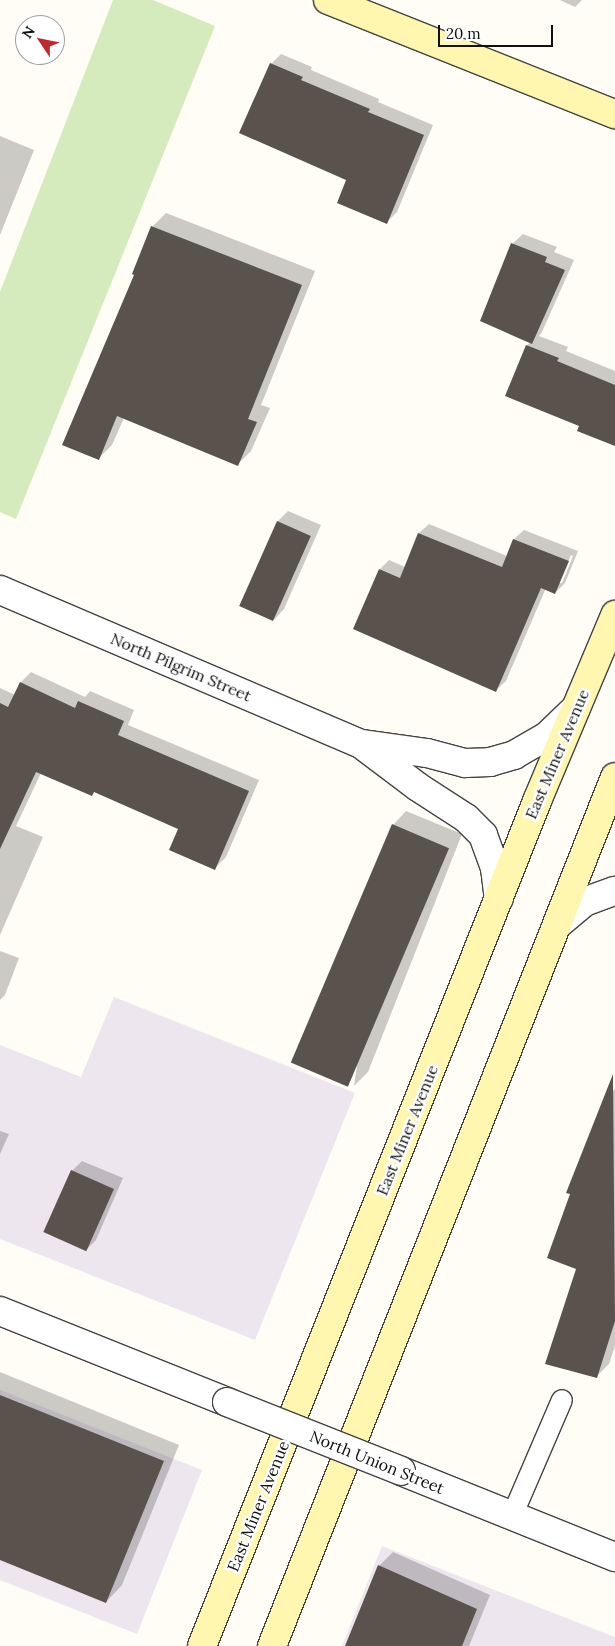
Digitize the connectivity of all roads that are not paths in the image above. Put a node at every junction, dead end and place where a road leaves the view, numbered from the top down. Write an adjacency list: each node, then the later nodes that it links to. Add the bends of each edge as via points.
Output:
1 (328, 0): 2 (main road)
2 (615, 114)
3 (0, 590): 6 (street, North Pilgrim Street)
4 (615, 614): 5 (main road, East Miner Avenue)
5 (576, 708): 6 (street, North Pilgrim Street, via 547,736 514,755 490,762 465,763 427,753); 9 (main road, East Miner Avenue)
6 (361, 744): 9 (street, North Pilgrim Street, via 466,818 483,834 495,868)
7 (615, 777): 10 (main road)
8 (615, 891): 10 (street, via 584,902)
9 (499, 899): 15 (main road, East Miner Avenue)
10 (557, 925): 16 (main road)
11 (0, 1311): 13 (street, North Union Street, bridge)
12 (562, 1400): 13 (lane)
13 (512, 1516): 14 (street, North Union Street)
14 (615, 1558)
15 (202, 1646)
16 (272, 1646)

